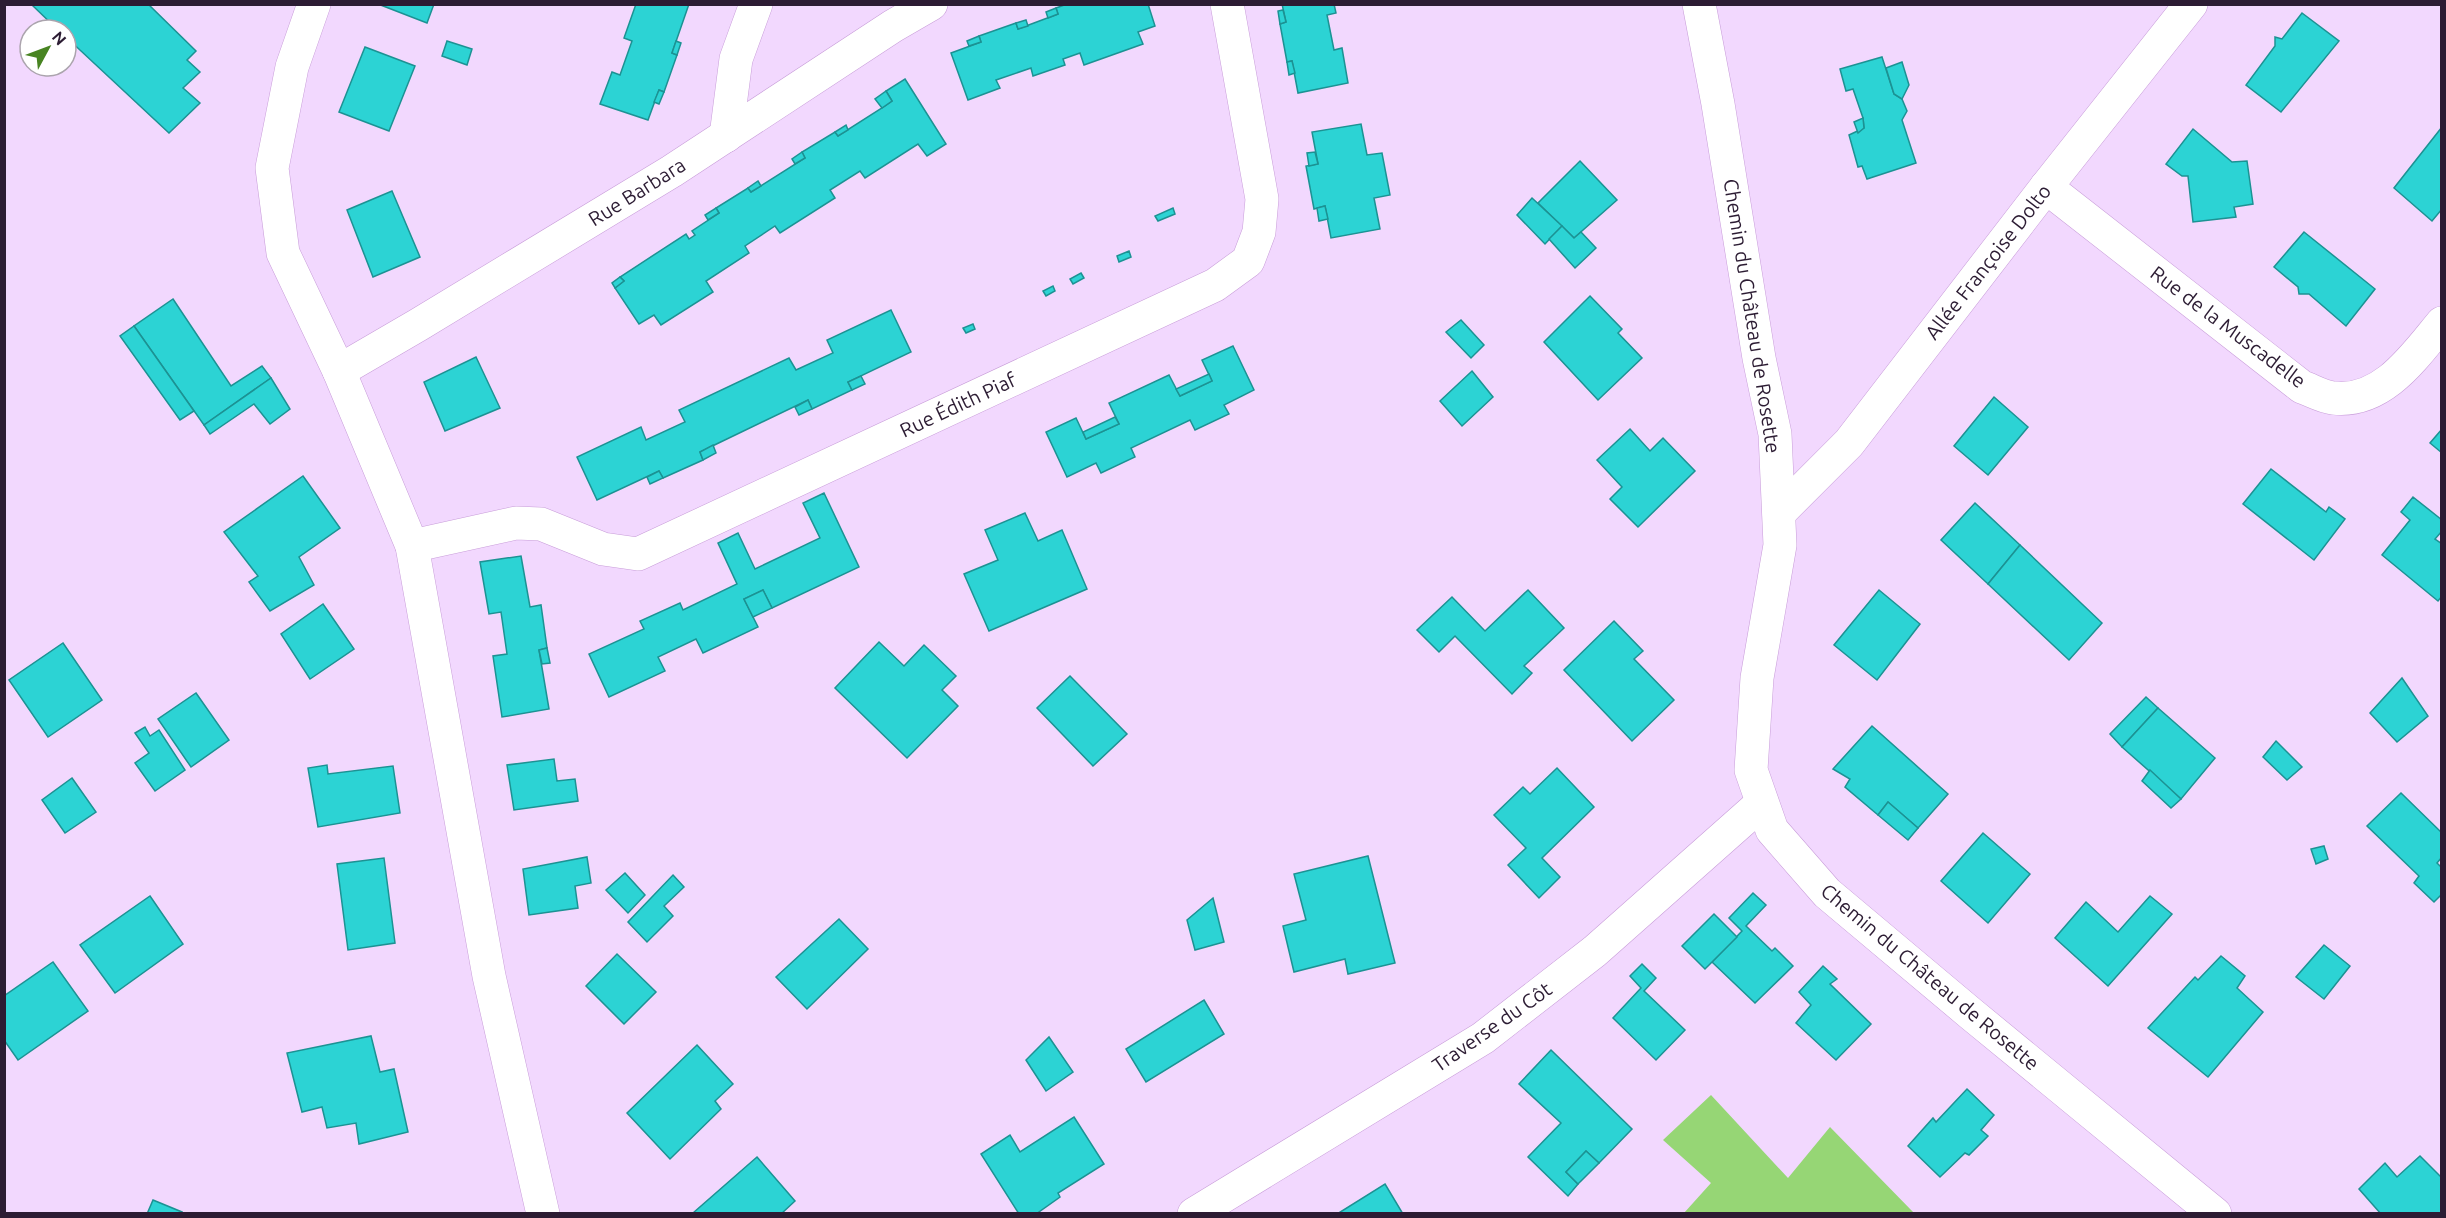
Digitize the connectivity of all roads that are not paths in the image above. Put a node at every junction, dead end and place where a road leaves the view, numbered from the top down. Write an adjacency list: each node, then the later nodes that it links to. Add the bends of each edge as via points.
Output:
1 (314, 4): 10 (street, via 292,67 272,168 283,253)
2 (756, 4): 7 (street, via 736,58)
3 (931, 4): 7 (street, Rue Barbara)
4 (1227, 4): 12 (street, Rue Édith Piaf, via 1262,199 1259,232 1248,261 1215,285 638,554 603,549 541,524 516,523)
5 (1699, 4): 11 (street, Chemin du Château de Rosette, via 1775,434)
6 (2191, 4): 8 (street, Allée Françoise Dolto)
7 (726, 136): 10 (street, Rue Barbara)
8 (2046, 187): 9 (street, Rue de la Muscadelle, via 2302,387 2332,398 2358,397 2380,389); 11 (street, Allée Françoise Dolto, via 1849,443)
9 (2442, 323)
10 (339, 371): 12 (street)
11 (1779, 513): 13 (street, Chemin du Château de Rosette, via 1780,545 1757,678 1751,770)
12 (412, 546): 14 (street, via 489,976)
13 (1762, 802): 15 (street, Traverse du Côt, via 1595,951 1483,1038); 16 (street, Chemin du Château de Rosette, via 1772,830 1827,893)
14 (543, 1214)
15 (1194, 1214)
16 (2215, 1214)

